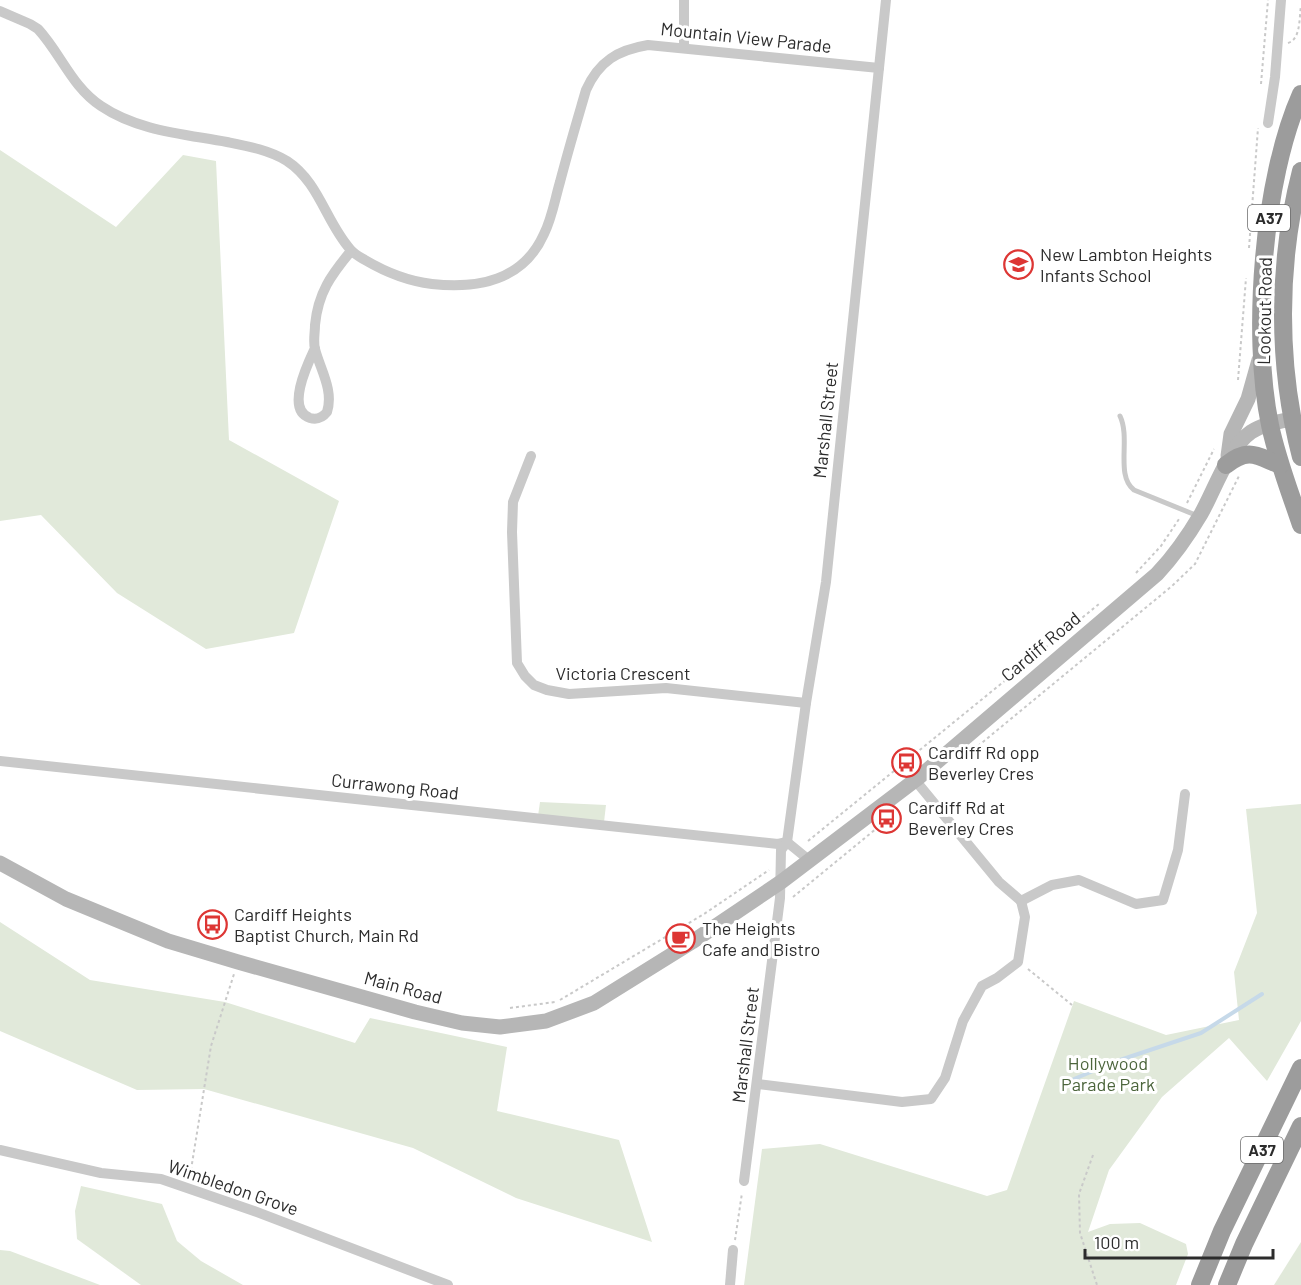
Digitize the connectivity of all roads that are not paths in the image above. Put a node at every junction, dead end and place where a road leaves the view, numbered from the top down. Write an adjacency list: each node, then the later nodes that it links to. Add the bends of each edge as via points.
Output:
1 (684, 0): 5 (street)
2 (886, 0): 6 (street, Marshall Street)
3 (1281, 0): 8 (street, via 1275,77)
4 (0, 11): 10 (street, Mountain View Parade, via 38,29 75,82 99,105 122,119 149,128 245,145 288,162 315,191)
5 (684, 48): 6 (street, Mountain View Parade); 10 (street, Mountain View Parade, via 631,48 616,54 591,78 545,233 535,251 503,276 458,286 409,281 387,273)
6 (879, 68): 22 (street, Marshall Street, via 826,582)
7 (1301, 94): 11 (highway, Lookout Road / A37, via 1282,151 1270,208)
8 (1263, 123)
9 (1301, 171): 14 (highway, Lookout Road / A37, via 1284,302 1284,357)
10 (351, 251): 12 (street, via 321,294)
11 (1262, 346): 15 (highway, Lookout Road / A37); 18 (main road, via 1248,399 1231,434)
12 (315, 348): 12 (street, via 329,399 327,412 312,419 299,408 298,400)
13 (1120, 416): 20 (lane, via 1128,485)
14 (1291, 419): 15 (main road, Cardiff Road); 17 (highway, A37)
15 (1270, 424): 18 (main road, Cardiff Road, via 1249,434); 19 (highway, A37)
16 (531, 456): 22 (street, Victoria Crescent, via 513,502 512,532 517,663 534,685 569,694 666,688)
17 (1301, 457)
18 (1226, 465): 19 (highway, via 1240,455 1251,454); 20 (main road, Cardiff Road)
19 (1280, 465): 21 (highway, A37)
20 (1199, 517): 24 (main road, Cardiff Road, via 1174,555 1143,587)
21 (1301, 525)
22 (806, 703): 26 (street, Marshall Street)
23 (0, 761): 26 (street, Currawong Road)
24 (915, 780): 27 (main road, Cardiff Road); 30 (street, via 999,882)
25 (1185, 794): 30 (street, via 1178,850 1163,900 1136,904 1079,880 1052,885)
26 (787, 842): 27 (street); 29 (street, Marshall Street, via 782,850)
27 (809, 860): 29 (main road, Cardiff Road)
28 (0, 863): 29 (main road, Main Road, via 66,899 168,941 415,1012 500,1027 546,1022 594,1004)
29 (781, 882): 32 (street, Marshall Street)
30 (1021, 901): 32 (street, via 1025,917 1018,962 982,986 963,1022 945,1078 931,1099 902,1102)
31 (1301, 1068): 39 (highway, A37)
32 (758, 1084): 35 (street, Marshall Street)
33 (1301, 1126): 40 (highway, A37)
34 (0, 1150): 37 (street, Wimbledon Grove, via 101,1173 161,1179 188,1187)
35 (744, 1181)
36 (733, 1250): 38 (street)
37 (448, 1285)
38 (730, 1285)
39 (1200, 1285)
40 (1227, 1285)

